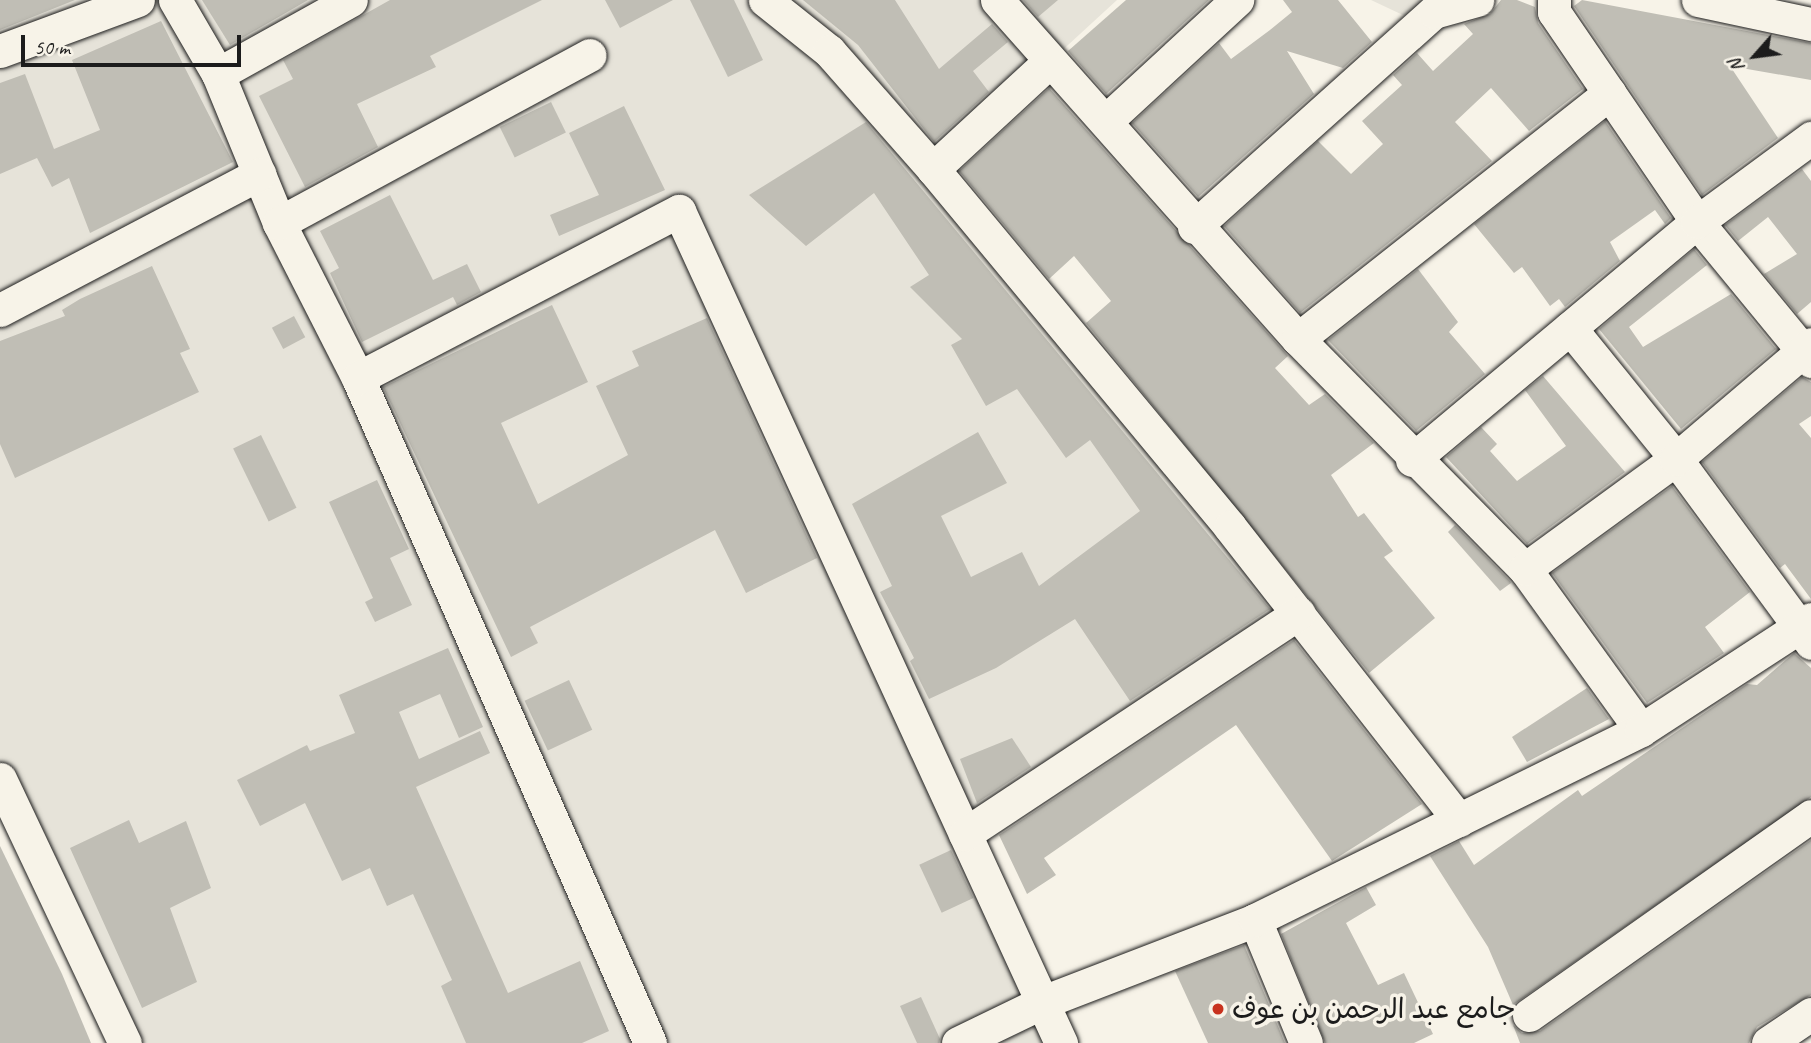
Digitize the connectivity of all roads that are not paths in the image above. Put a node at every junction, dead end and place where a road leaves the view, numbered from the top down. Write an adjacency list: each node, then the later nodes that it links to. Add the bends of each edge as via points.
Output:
1 (138, 0): 11 (street)
2 (175, 0): 14 (street)
3 (351, 0): 14 (street)
4 (765, 0): 18 (street, via 829,51)
5 (997, 0): 13 (street)
6 (1237, 0): 16 (street)
7 (1477, 0): 22 (street, via 1434,12)
8 (1554, 0): 15 (street, via 1554,12)
9 (1698, 0): 10 (street)
10 (1811, 24)
11 (0, 51)
12 (590, 55): 21 (street)
13 (1048, 63): 16 (street); 18 (street)
14 (218, 74): 19 (street)
15 (1609, 93): 20 (street); 25 (street)
16 (1108, 119): 22 (street)
17 (1811, 138): 20 (street)
18 (933, 169): 31 (street)
19 (259, 174): 21 (street); 23 (street)
20 (1697, 222): 24 (street); 26 (street)
21 (279, 223): 27 (street)
22 (1194, 227): 25 (street)
23 (0, 310)
24 (1570, 328): 28 (street); 29 (street)
25 (1298, 339): 29 (street)
26 (1808, 352): 28 (street)
27 (358, 378): 37 (street, via 679,211); 43 (street)
28 (1676, 459): 30 (street); 32 (street)
29 (1412, 460): 30 (street)
30 (1525, 569): 33 (street)
31 (1299, 613): 36 (street); 37 (street)
32 (1807, 630): 33 (street)
33 (1641, 730): 36 (street)
34 (0, 779): 42 (street)
35 (1811, 816): 41 (street)
36 (1459, 820): 38 (street)
37 (965, 834): 39 (street)
38 (1255, 919): 39 (street); 46 (street)
39 (1043, 1002): 44 (street); 45 (street)
40 (1811, 1014): 47 (street)
41 (1529, 1015)
42 (125, 1043)
43 (650, 1043)
44 (958, 1043)
45 (1061, 1043)
46 (1306, 1043)
47 (1768, 1043)

